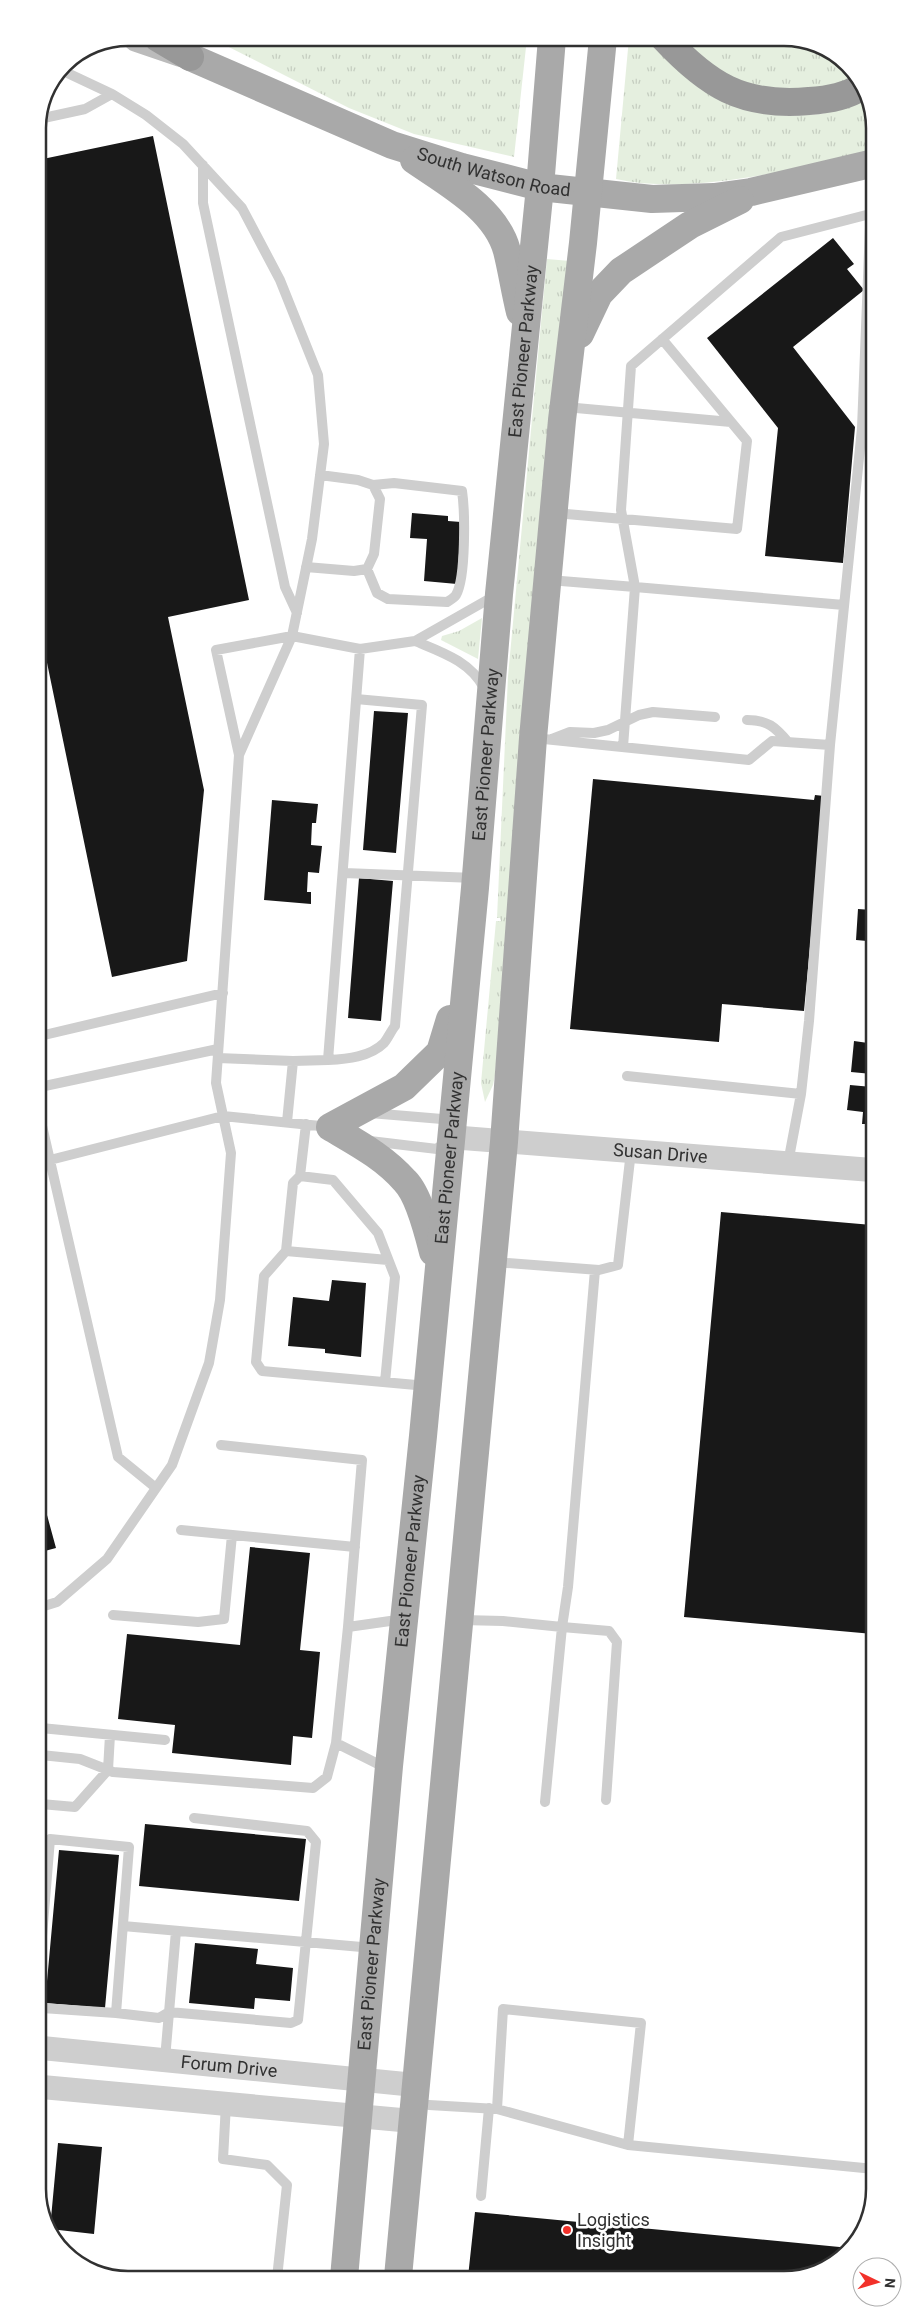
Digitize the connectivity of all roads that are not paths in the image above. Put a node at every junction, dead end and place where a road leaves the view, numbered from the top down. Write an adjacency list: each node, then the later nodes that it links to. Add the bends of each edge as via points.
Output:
1 (159, 46): 6 (main road, South Watson Road)
2 (171, 46): 6 (highway)
3 (551, 46): 14 (main road, East Pioneer Parkway)
4 (602, 46): 16 (main road)
5 (671, 46): 8 (highway, via 711,82 764,102 822,100)
6 (190, 57): 11 (main road, South Watson Road)
7 (68, 73): 9 (lane)
8 (855, 89)
9 (112, 94): 10 (lane, via 85,109); 13 (lane, via 183,144)
10 (47, 117)
11 (392, 145): 14 (main road, South Watson Road); 19 (main road, via 479,208 494,226 507,250)
12 (866, 165): 15 (main road, South Watson Road)
13 (203, 166): 25 (lane, via 242,208 280,280 318,374 324,444); 35 (lane, via 205,212 284,587)
14 (540, 187): 16 (main road, South Watson Road); 19 (main road, East Pioneer Parkway)
15 (751, 192): 16 (main road, South Watson Road, via 652,199); 21 (main road, via 690,225 621,271 599,294)
16 (587, 193): 21 (main road)
17 (866, 215): 20 (lane, via 781,238)
18 (866, 328): 34 (lane, via 862,428)
19 (525, 334): 33 (main road, East Pioneer Parkway)
20 (662, 339): 23 (lane, via 631,366); 24 (lane)
21 (571, 353): 22 (main road)
22 (564, 406): 23 (lane); 27 (main road)
23 (628, 414): 24 (lane); 28 (lane)
24 (731, 422): 28 (lane, via 747,441 737,529)
25 (320, 475): 26 (lane); 29 (lane)
26 (373, 485): 30 (lane, via 380,499 374,554); 30 (lane, via 394,483 462,491 461,581 456,596 448,602 388,599 377,593)
27 (554, 513): 28 (lane); 31 (main road)
28 (623, 518): 32 (lane)
29 (306, 567): 30 (lane, via 354,572); 35 (lane)
30 (367, 569)
31 (548, 580): 32 (lane); 44 (main road)
32 (635, 587): 34 (lane); 43 (lane)
33 (499, 594): 37 (lane); 40 (main road, East Pioneer Parkway)
34 (844, 605): 46 (lane)
35 (297, 613): 36 (lane)
36 (292, 636): 38 (lane); 48 (lane); 48 (lane, via 216,650)
37 (415, 641): 38 (lane); 40 (lane, via 460,660 478,676)
38 (360, 649): 39 (lane)
39 (356, 699): 49 (lane); 50 (lane, via 422,705)
40 (490, 700): 51 (main road, East Pioneer Parkway)
41 (716, 717): 43 (lane, via 653,712)
42 (748, 720): 45 (lane, via 762,720 774,725)
43 (624, 721): 44 (lane, via 608,730 570,732); 47 (lane)
44 (542, 739): 47 (lane); 65 (main road)
45 (788, 742): 46 (lane); 47 (lane, via 772,741 749,760)
46 (830, 745): 60 (lane)
47 (622, 747)
48 (239, 755): 53 (lane)
49 (344, 873): 50 (lane); 56 (lane)
50 (407, 876): 51 (lane); 56 (lane, via 395,1026 384,1043 367,1053)
51 (475, 878): 52 (main road, East Pioneer Parkway)
52 (468, 955): 63 (main road, via 440,1052 404,1087); 64 (main road, East Pioneer Parkway)
53 (223, 993): 54 (lane); 55 (lane)
54 (46, 1035)
55 (218, 1054): 57 (lane); 59 (lane); 61 (lane, via 216,1083)
56 (328, 1060): 57 (lane)
57 (292, 1061): 62 (lane)
58 (628, 1076): 60 (lane)
59 (46, 1086)
60 (801, 1094): 69 (lane)
61 (223, 1116): 62 (lane); 68 (lane); 80 (lane, via 231,1153 220,1300 212,1345 172,1465)
62 (287, 1122): 63 (lane)
63 (318, 1126): 64 (lane, via 362,1140 437,1149); 64 (lane, via 366,1113 442,1119); 71 (lane); 75 (main road, via 372,1152 406,1182 425,1221)
64 (450, 1137): 65 (street, Susan Drive); 75 (main road, East Pioneer Parkway)
65 (504, 1142): 67 (street, Susan Drive); 74 (main road)
66 (46, 1143): 68 (lane)
67 (631, 1151): 69 (street, Susan Drive); 76 (lane, via 618,1265)
68 (50, 1160): 80 (lane, via 118,1457)
69 (788, 1163): 70 (street, Susan Drive)
70 (866, 1170)
71 (300, 1176): 72 (lane, via 293,1182); 73 (lane, via 333,1180 378,1233)
72 (286, 1251): 73 (lane); 77 (lane, via 264,1276 256,1362 262,1371)
73 (388, 1260): 77 (lane, via 395,1277)
74 (492, 1262): 76 (lane); 87 (main road)
75 (438, 1269): 78 (main road, East Pioneer Parkway)
76 (595, 1270): 89 (lane)
77 (385, 1382): 78 (lane)
78 (428, 1386): 86 (main road, East Pioneer Parkway)
79 (221, 1445): 83 (lane, via 362,1460)
80 (156, 1488): 84 (lane, via 107,1559 57,1602)
81 (181, 1530): 82 (lane)
82 (232, 1535): 83 (lane); 85 (lane, via 224,1619 198,1622)
83 (354, 1547): 88 (lane)
84 (46, 1605)
85 (113, 1615)
86 (405, 1619): 88 (lane); 95 (main road, East Pioneer Parkway)
87 (458, 1620): 89 (lane); 114 (main road)
88 (348, 1627): 93 (lane)
89 (562, 1627): 97 (lane, via 609,1632 617,1642); 98 (lane)
90 (46, 1729): 91 (lane)
91 (110, 1735): 92 (lane); 96 (lane)
92 (165, 1740)
93 (336, 1743): 95 (lane); 96 (lane, via 327,1777 313,1788)
94 (46, 1755): 96 (lane, via 80,1758)
95 (389, 1769): 105 (main road, East Pioneer Parkway)
96 (108, 1770): 99 (lane, via 75,1807)
97 (606, 1800)
98 (545, 1802)
99 (46, 1804)
100 (194, 1818): 104 (lane, via 306,1831 316,1842)
101 (46, 1888): 102 (lane, via 50,1839 130,1847)
102 (123, 1926): 103 (lane); 108 (lane)
103 (176, 1931): 104 (lane); 107 (lane)
104 (306, 1943): 105 (lane); 107 (lane, via 298,2020 291,2023)
105 (374, 1948): 111 (main road, East Pioneer Parkway)
106 (46, 2008): 108 (lane)
107 (168, 2012): 108 (lane, via 159,2018); 110 (lane)
108 (116, 2013)
109 (46, 2048): 110 (street, Forum Drive)
110 (165, 2059): 111 (street, Forum Drive)
111 (363, 2080): 114 (street, Forum Drive); 116 (main road, East Pioneer Parkway)
112 (46, 2087): 113 (street)
113 (226, 2104): 116 (street); 120 (lane, via 223,2159 267,2165 287,2186)
114 (418, 2104): 115 (lane); 116 (street); 122 (main road)
115 (493, 2109): 117 (lane); 117 (lane, via 503,2009 640,2023); 119 (lane)
116 (359, 2116): 121 (main road, East Pioneer Parkway)
117 (628, 2145): 118 (lane)
118 (866, 2168)
119 (481, 2196)
120 (278, 2271)
121 (345, 2271)
122 (399, 2271)

